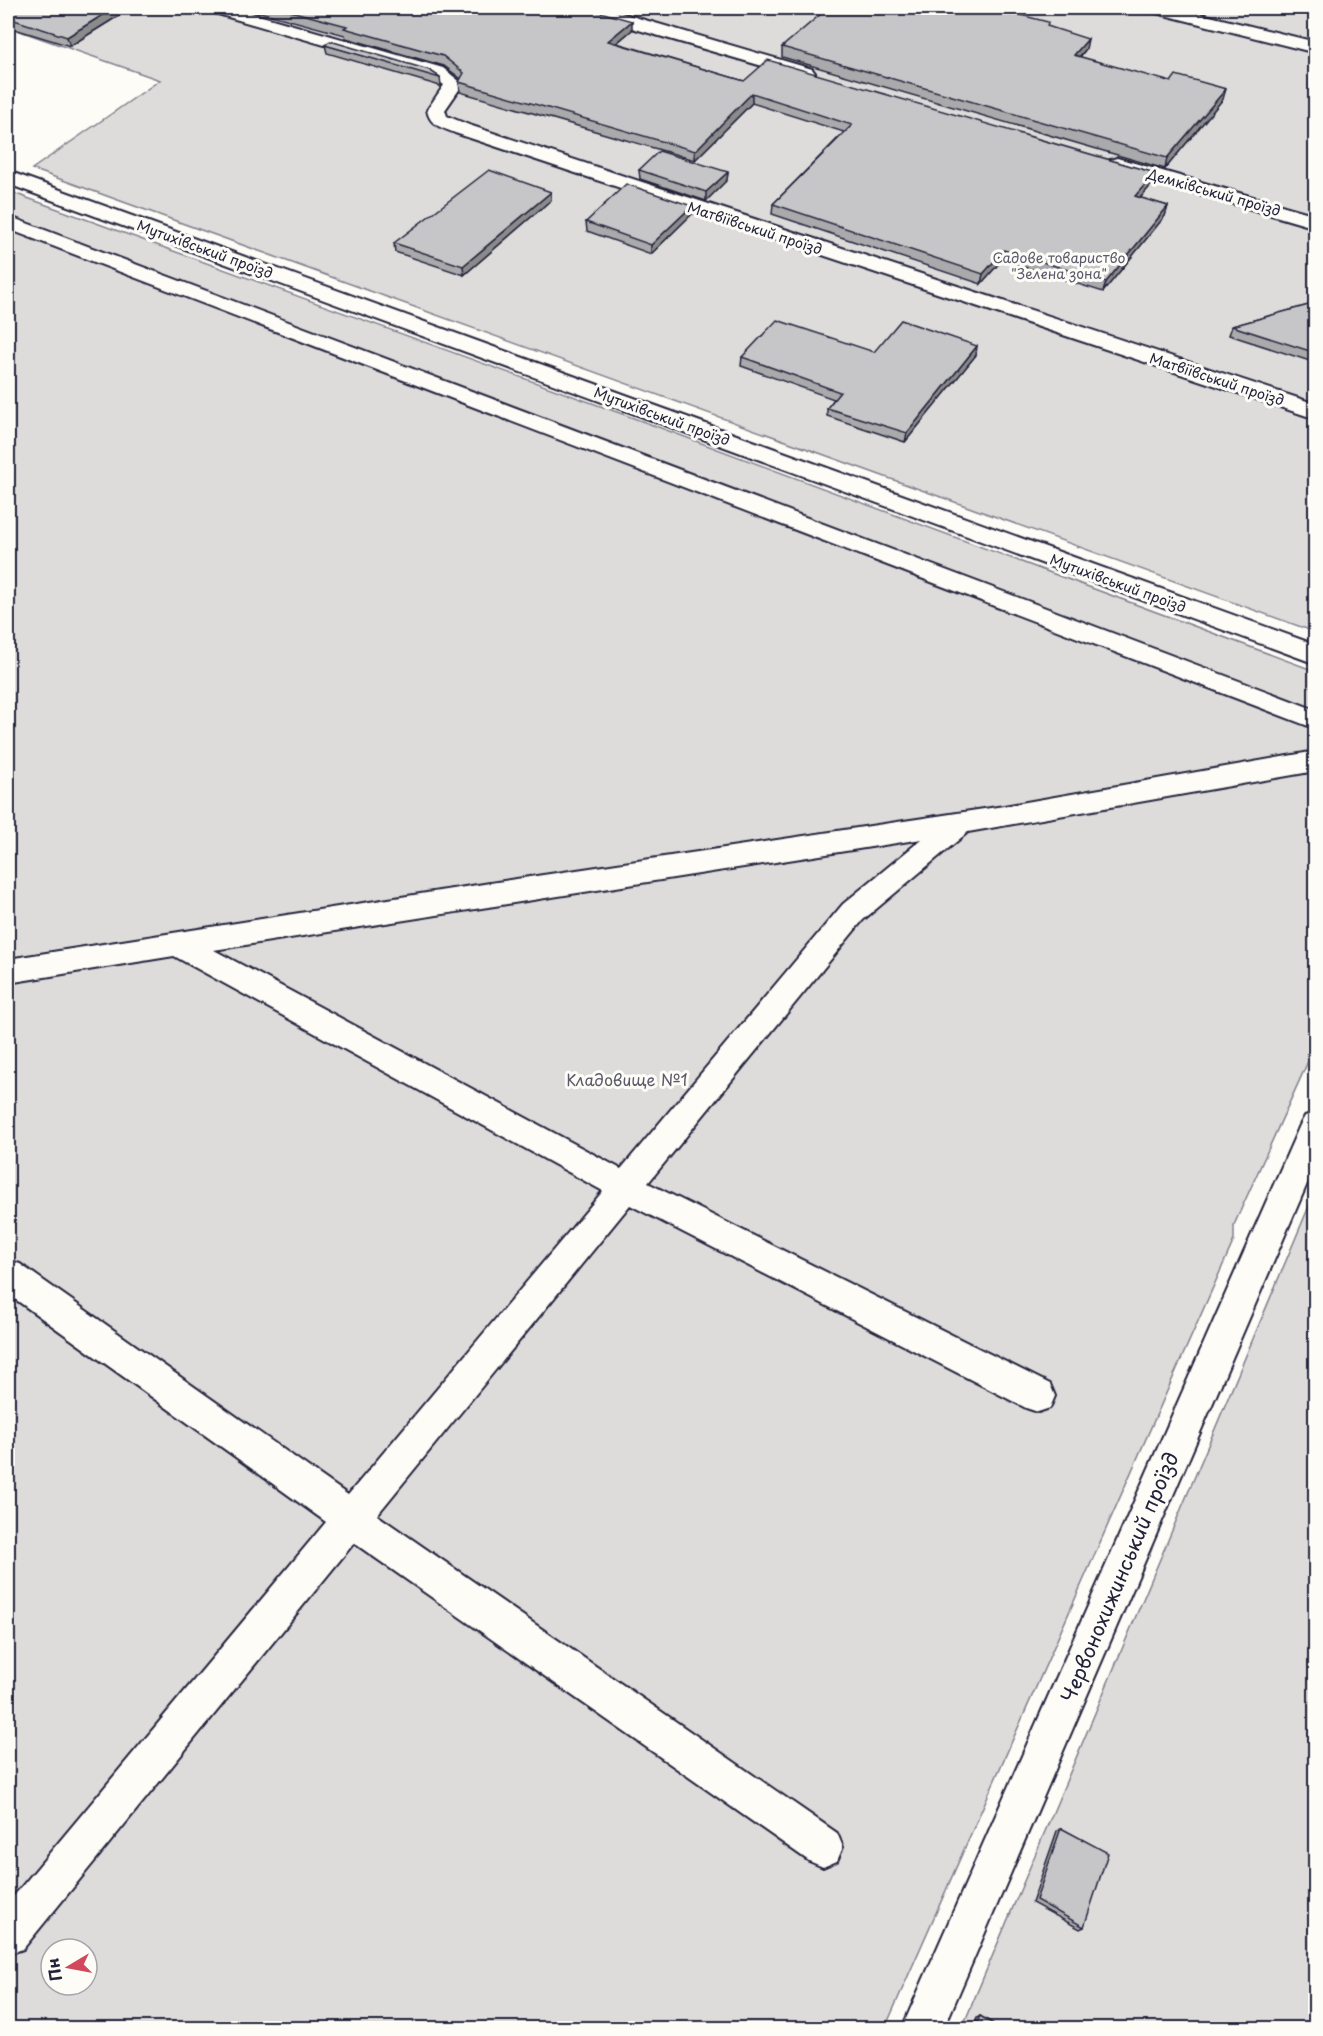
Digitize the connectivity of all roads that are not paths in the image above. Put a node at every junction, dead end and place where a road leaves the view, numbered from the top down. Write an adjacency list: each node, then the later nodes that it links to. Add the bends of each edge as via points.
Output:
1 (217, 8): 10 (lane, Матвіївський проїзд, via 437,72 454,84 436,110 438,119 462,129)
2 (595, 8): 5 (lane)
3 (1158, 8): 4 (lane)
4 (1316, 48)
5 (827, 79)
6 (1100, 159): 9 (lane, Демківський проїзд)
7 (8, 177): 11 (lane, Мутихівський проїзд)
8 (8, 222): 12 (lane)
9 (1316, 222)
10 (1316, 412)
11 (1316, 655)
12 (1316, 720)
13 (1316, 761): 14 (lane)
14 (961, 822): 15 (lane); 18 (lane, via 853,912)
15 (176, 943): 16 (lane); 18 (lane)
16 (8, 971)
17 (1316, 1125): 24 (lane, Червонохижинський проїзд)
18 (625, 1187): 20 (lane); 21 (lane)
19 (8, 1275): 21 (lane)
20 (1038, 1396)
21 (350, 1518): 22 (lane); 23 (lane)
22 (823, 1847)
23 (8, 1934)
24 (923, 2028)

